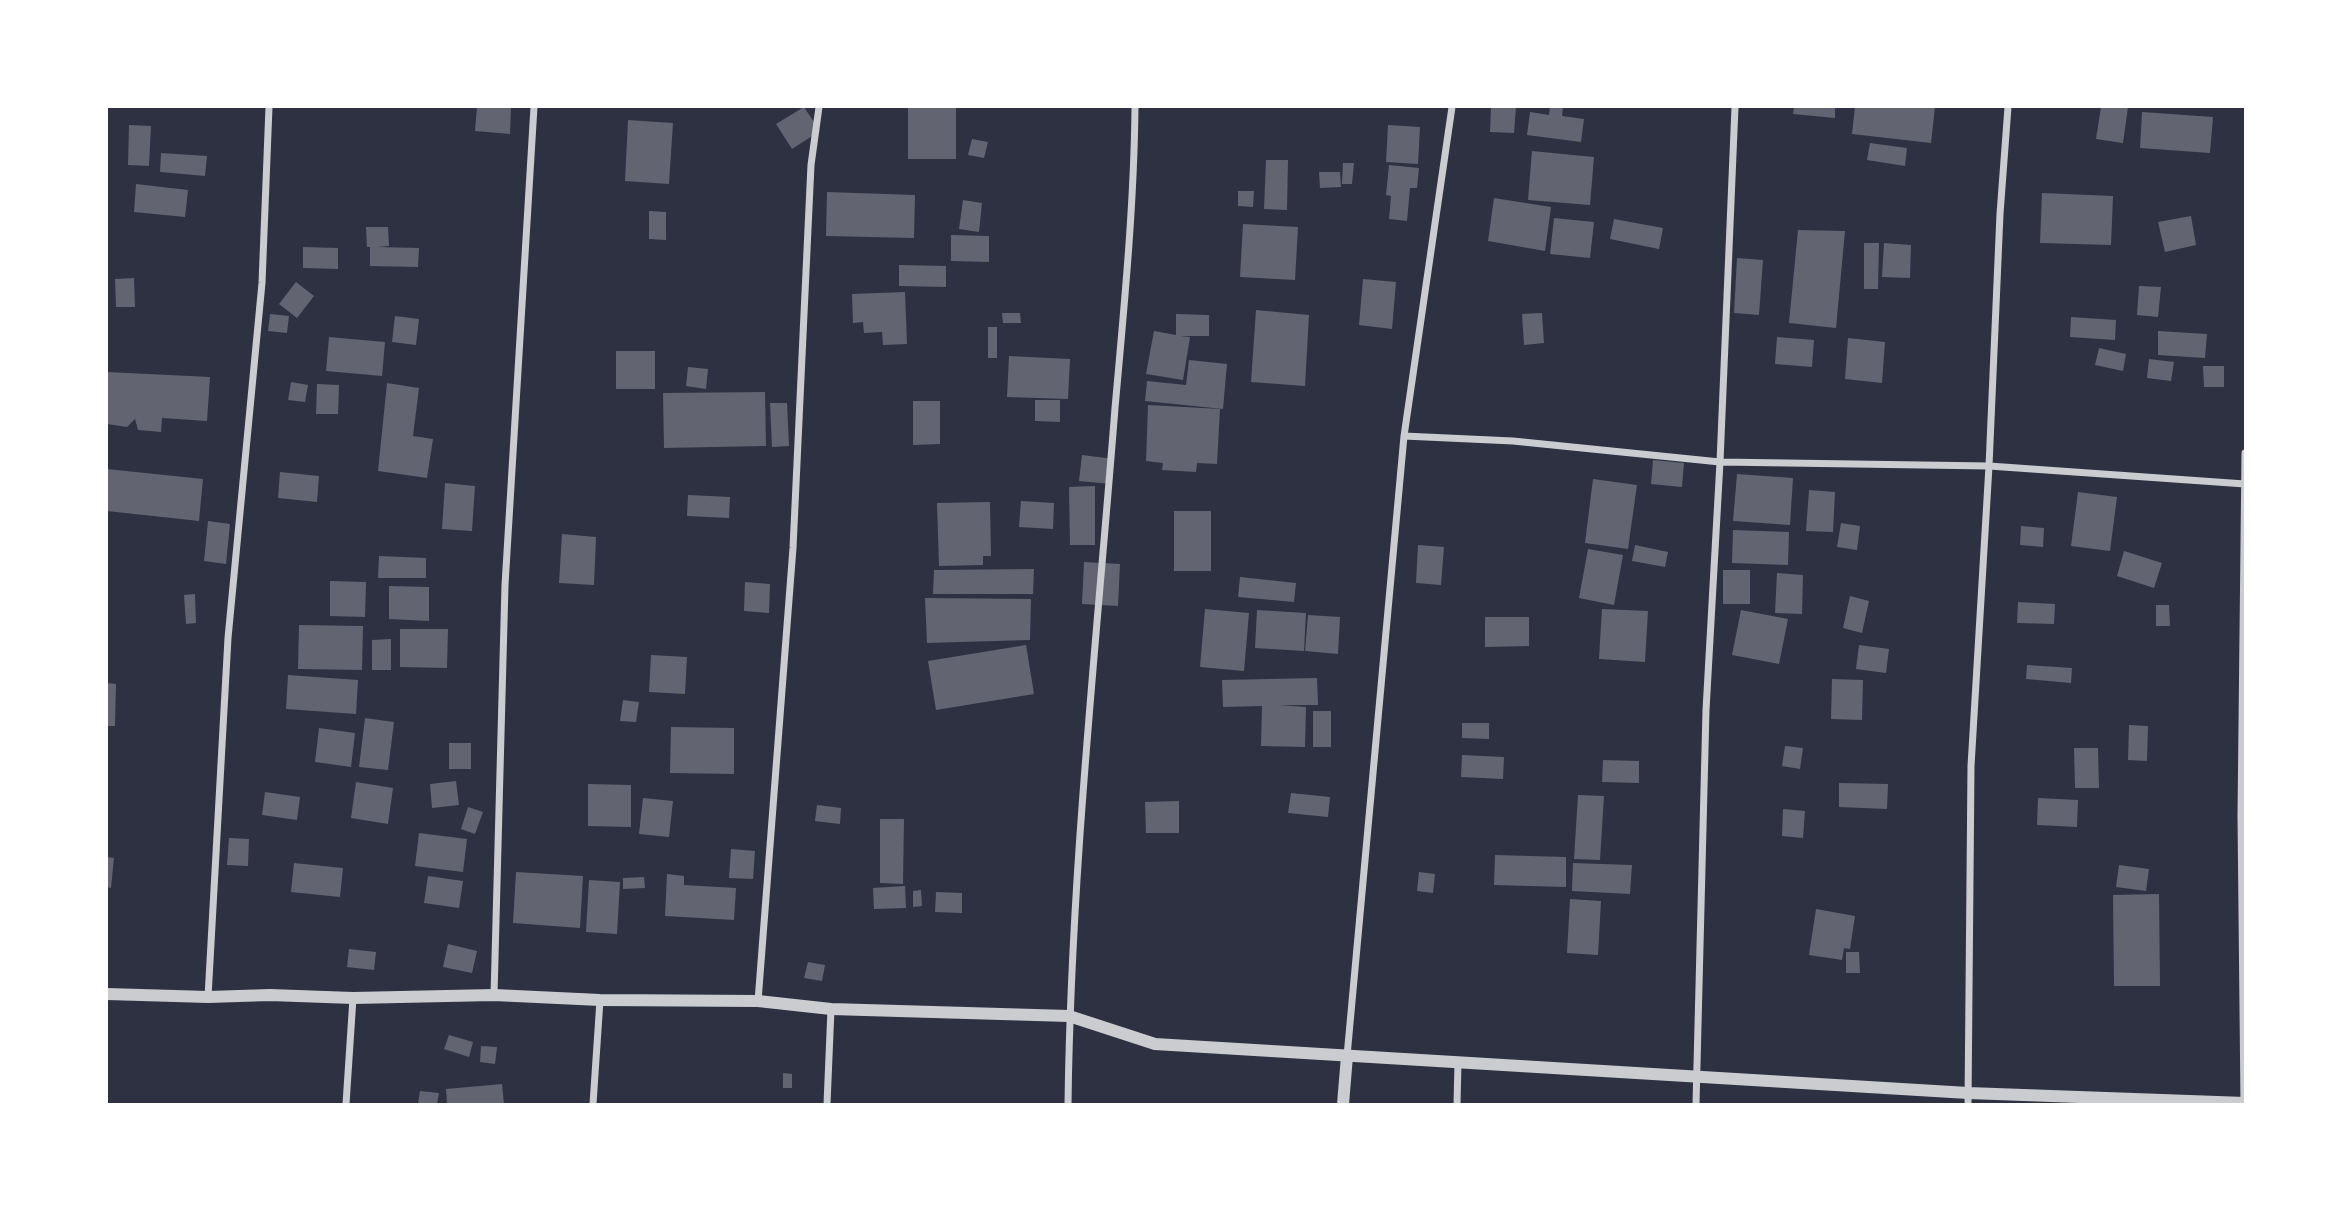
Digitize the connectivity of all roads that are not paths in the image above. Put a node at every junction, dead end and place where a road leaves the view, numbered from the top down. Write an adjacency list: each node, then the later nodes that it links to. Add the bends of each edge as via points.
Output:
1 (270, 107): 15 (street, via 262,283 228,638)
2 (534, 107): 14 (street, via 505,585)
3 (819, 107): 18 (street, via 811,165 793,548)
4 (1135, 107): 20 (street)
5 (1452, 107): 8 (street)
6 (1735, 107): 10 (street)
7 (2008, 107): 11 (street)
8 (1404, 436): 10 (street, via 1513,441); 21 (street)
9 (2245, 453): 12 (street)
10 (1720, 462): 11 (street); 23 (street, via 1706,710)
11 (1989, 466): 12 (street); 24 (street, via 1971,765)
12 (2244, 484): 32 (street, via 2241,816)
13 (107, 994): 15 (street)
14 (494, 995): 16 (street); 17 (street)
15 (208, 997): 16 (street)
16 (353, 998): 25 (street)
17 (600, 1000): 18 (street); 26 (street)
18 (758, 1001): 19 (street)
19 (831, 1009): 20 (street); 27 (street)
20 (1069, 1016): 21 (street, via 1155,1045); 28 (street)
21 (1348, 1056): 22 (street); 29 (street)
22 (1458, 1063): 23 (street); 30 (street)
23 (1697, 1077): 24 (street); 31 (street)
24 (1968, 1099): 32 (street)
25 (346, 1104)
26 (593, 1104)
27 (828, 1104)
28 (1068, 1104)
29 (1343, 1104)
30 (1457, 1104)
31 (1696, 1104)
32 (2245, 1104)

